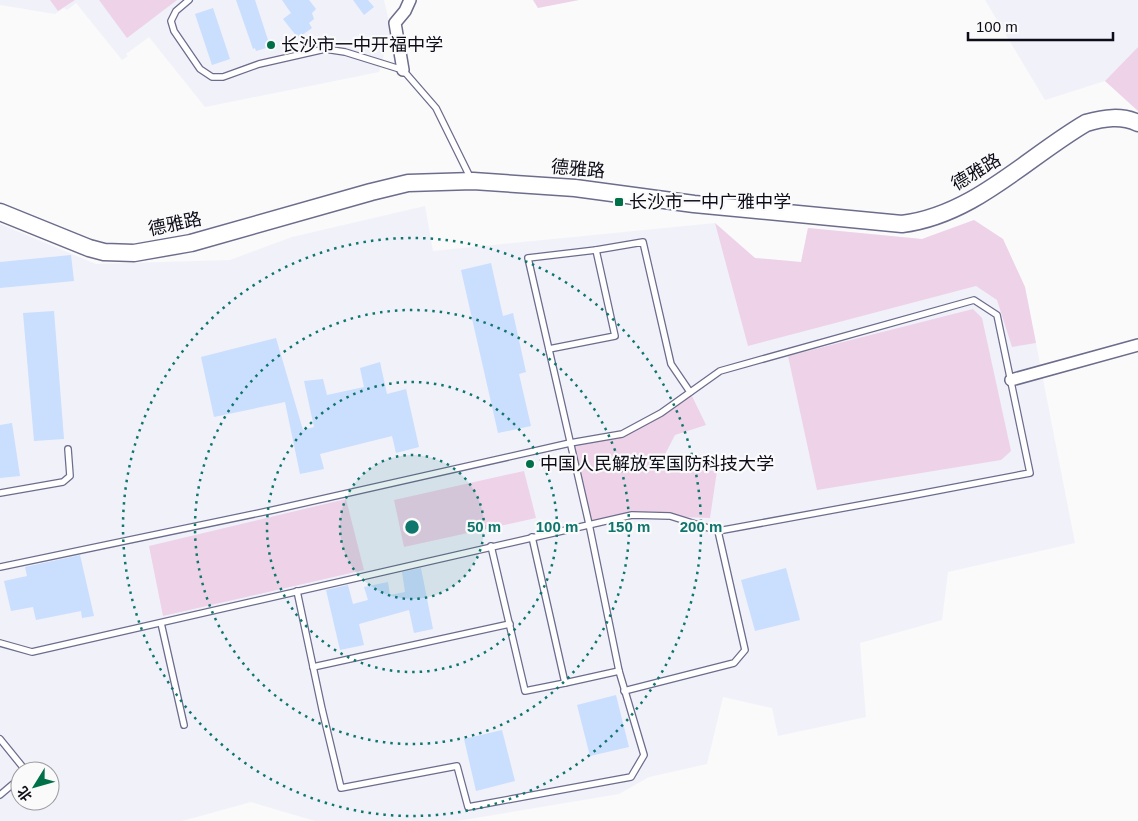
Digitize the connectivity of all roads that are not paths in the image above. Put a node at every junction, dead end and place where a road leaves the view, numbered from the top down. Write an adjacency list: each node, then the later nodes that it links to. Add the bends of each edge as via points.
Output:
1 (189, 0): 3 (lane, via 176,11 171,21 174,31 200,69 212,77 223,78 259,64 325,49)
2 (410, 0): 3 (street, via 395,23)
3 (403, 70): 5 (lane, via 436,108)
4 (1136, 123): 5 (street, 德雅路, via 1117,117 1086,123 974,200 924,220 902,224 694,204 575,188)
5 (473, 185): 6 (street, 德雅路, via 408,183 191,243 134,253 89,248); 7 (street, 德雅路, via 407,189 194,248 137,258 103,257 83,252)
6 (0, 212)
7 (0, 218)
8 (596, 250): 10 (lane, via 615,336); 10 (lane, via 528,258); 12 (lane, via 643,242 671,364)
9 (1138, 345): 11 (street)
10 (549, 349): 13 (lane)
11 (1011, 380): 12 (lane, via 997,315 974,300 720,371); 17 (lane, via 1030,473)
12 (690, 392): 13 (lane, via 661,413 622,434)
13 (570, 443): 16 (lane); 20 (lane)
14 (68, 450): 15 (lane, via 70,476 63,482)
15 (0, 493)
16 (589, 524): 17 (lane, via 632,515 670,516); 18 (lane); 26 (lane)
17 (718, 531): 28 (lane, via 745,650 734,663)
18 (532, 537): 19 (lane); 27 (lane)
19 (491, 546): 21 (lane); 23 (lane)
20 (0, 567)
21 (297, 591): 22 (lane); 25 (lane)
22 (160, 622): 24 (lane, via 32,652); 29 (lane)
23 (510, 624): 25 (lane); 27 (lane, via 525,691)
24 (0, 642)
25 (313, 668): 28 (lane, via 341,788 457,766 468,807 631,777 644,755)
26 (619, 671): 27 (lane); 28 (lane)
27 (565, 683)
28 (624, 691)
29 (184, 725)
30 (0, 739): 31 (lane)
31 (18, 761)
32 (10, 786): 33 (lane)
33 (0, 795)

